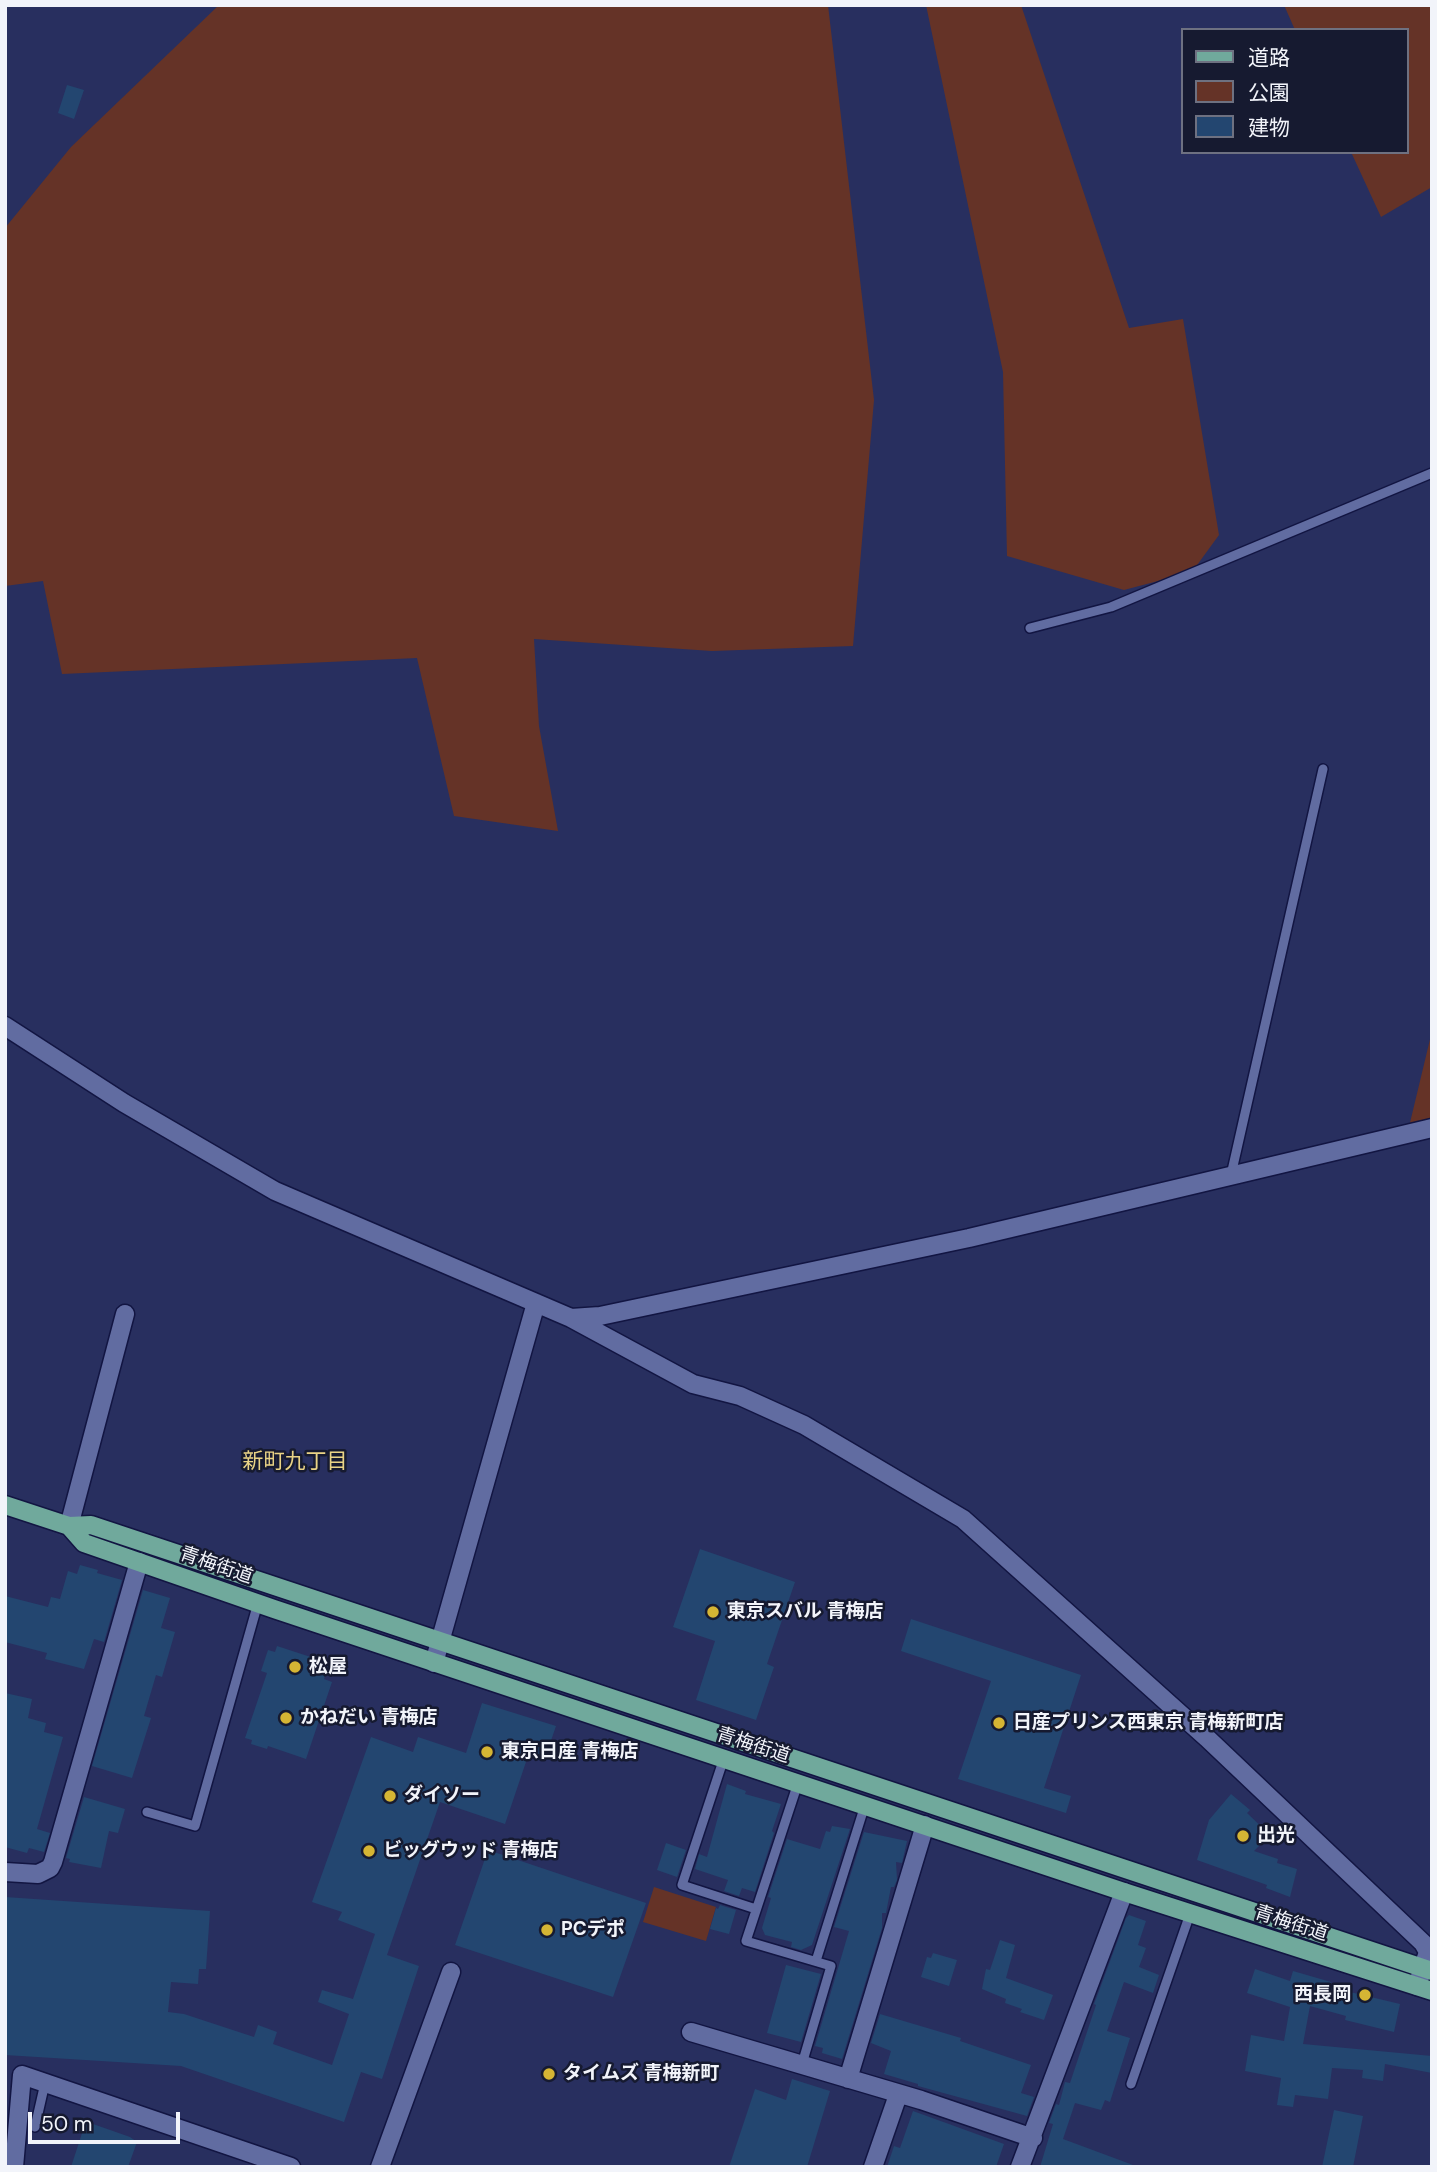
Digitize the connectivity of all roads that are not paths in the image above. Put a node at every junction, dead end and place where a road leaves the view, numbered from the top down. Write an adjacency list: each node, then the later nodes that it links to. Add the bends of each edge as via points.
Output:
1 (1432, 473): 2 (lane, via 1111,607)
2 (1030, 628)
3 (1323, 769): 6 (lane)
4 (5, 1026): 7 (street, via 124,1103 275,1191)
5 (1432, 1128): 6 (street)
6 (1231, 1175): 9 (street, via 969,1238 600,1316)
7 (536, 1303): 9 (street); 14 (street)
8 (125, 1314): 11 (street)
9 (571, 1318): 26 (street, via 693,1384 740,1396 804,1425 963,1519 1197,1729 1423,1943 1428,1952)
10 (5, 1505): 11 (main road, 青梅街道)
11 (69, 1526): 12 (main road, 青梅街道, via 84,1543); 14 (main road, 青梅街道, via 91,1525)
12 (139, 1562): 13 (main road, 青梅街道); 21 (street, via 50,1868 38,1874)
13 (258, 1603): 15 (main road, 青梅街道); 19 (lane, via 195,1826)
14 (441, 1641): 15 (street); 26 (main road, 青梅街道)
15 (434, 1663): 16 (main road, 青梅街道)
16 (724, 1758): 17 (main road, 青梅街道); 23 (lane, via 682,1885)
17 (797, 1783): 18 (main road, 青梅街道); 23 (lane)
18 (865, 1805): 20 (main road, 青梅街道); 25 (lane)
19 (147, 1812)
20 (925, 1825): 22 (main road, 青梅街道); 31 (street)
21 (5, 1872)
22 (1124, 1892): 24 (main road, 青梅街道); 36 (street)
23 (756, 1909): 25 (lane, via 746,1941)
24 (1190, 1914): 28 (main road, 青梅街道); 33 (lane)
25 (816, 1961): 30 (lane, via 831,1966)
26 (1427, 1970): 28 (street)
27 (451, 1972): 39 (street)
28 (1424, 1989)
29 (691, 2032): 30 (street)
30 (802, 2064): 31 (street)
31 (848, 2079): 34 (street)
32 (45, 2083): 35 (lane); 37 (street, via 22,2075); 38 (street)
33 (1131, 2084)
34 (898, 2095): 36 (street); 40 (street)
35 (35, 2127)
36 (1032, 2138): 41 (street)
37 (14, 2167)
38 (291, 2167)
39 (380, 2167)
40 (873, 2167)
41 (1020, 2167)

